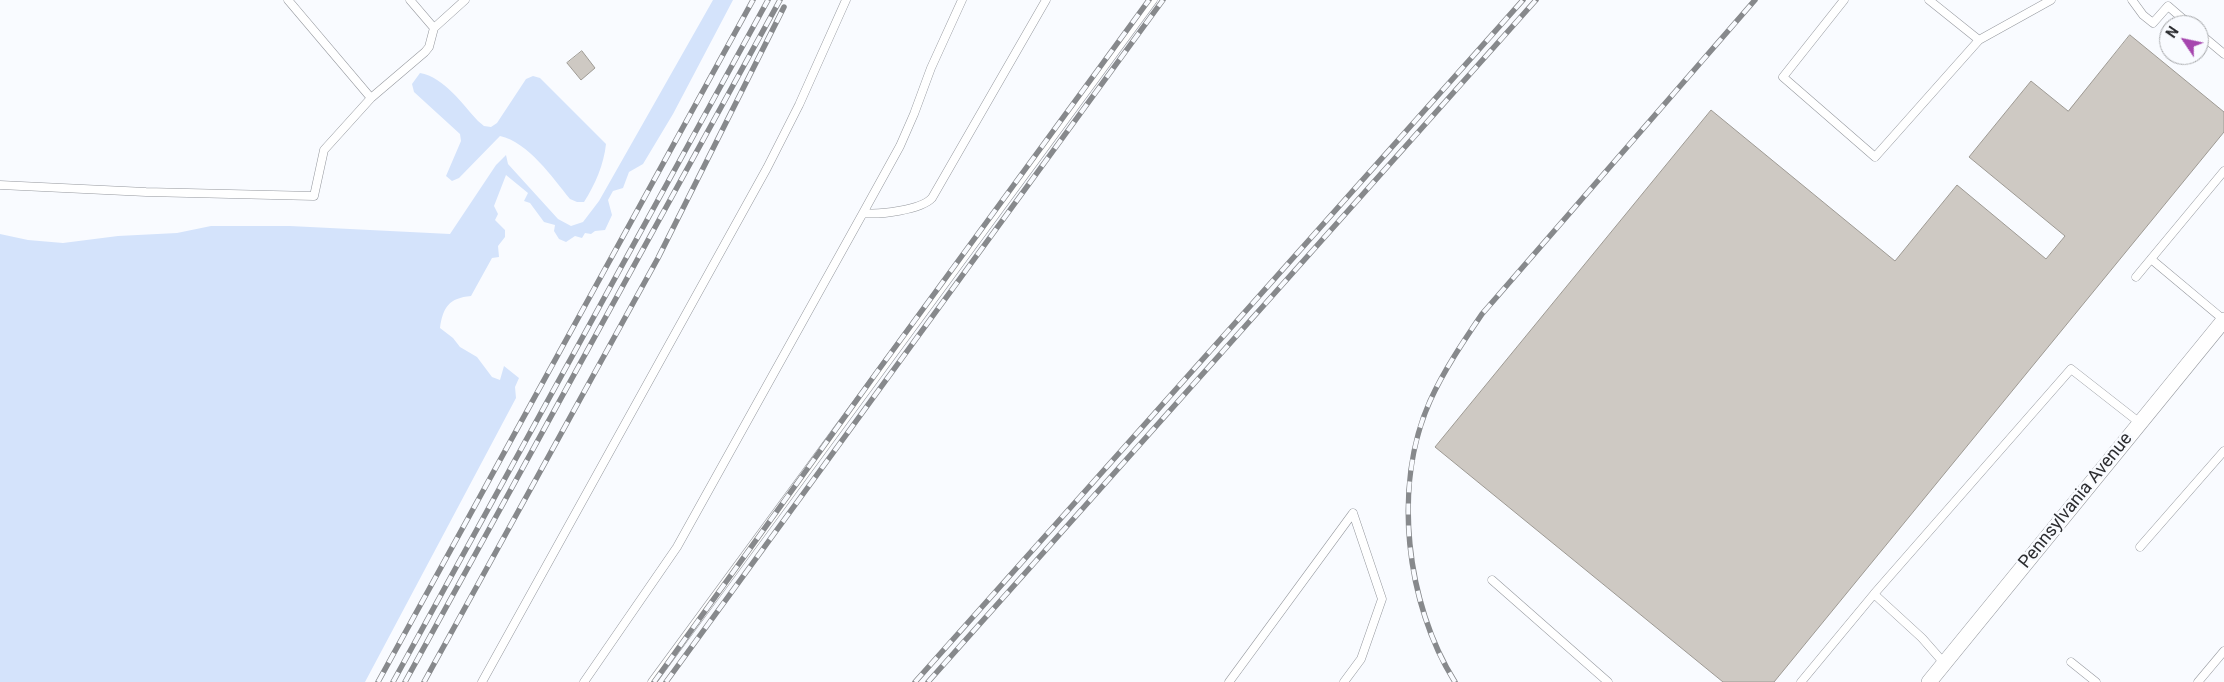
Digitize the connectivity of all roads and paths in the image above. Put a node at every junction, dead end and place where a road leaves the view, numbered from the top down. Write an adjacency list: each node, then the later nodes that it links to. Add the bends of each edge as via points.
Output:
1 (288, 0): 19 (lane)
2 (410, 0): 15 (lane)
3 (466, 0): 15 (lane)
4 (846, 0): 34 (lane, via 767,168)
5 (962, 0): 22 (lane, via 900,146)
6 (1046, 0): 22 (lane, via 932,198 922,205)
7 (1153, 0): 36 (lane)
8 (1844, 0): 16 (lane, via 1782,77 1875,157)
9 (1929, 0): 16 (lane)
10 (2051, 0): 16 (lane)
11 (2132, 0): 14 (lane, via 2154,24)
12 (2161, 15): 13 (lane, via 2168,6)
13 (2178, 15)
14 (2159, 18)
15 (434, 28): 19 (lane, via 425,52)
16 (1979, 40)
17 (2209, 41): 18 (lane)
18 (2224, 54)
19 (371, 98): 21 (lane, via 324,150 314,196)
20 (2224, 171): 23 (lane)
21 (0, 185)
22 (863, 214): 35 (lane, via 677,548)
23 (2150, 259): 24 (lane); 25 (lane)
24 (2136, 277)
25 (2224, 320): 26 (street, Pennsylvania Avenue)
26 (2140, 423): 30 (lane, via 2071,369); 33 (street, Pennsylvania Avenue)
27 (2224, 451): 28 (lane)
28 (2140, 547)
29 (1492, 580): 39 (lane)
30 (1874, 594): 33 (lane); 40 (lane)
31 (2224, 651): 43 (lane)
32 (2071, 662): 42 (lane)
33 (1944, 663): 41 (street, Pennsylvania Avenue)
34 (482, 682)
35 (584, 682)
36 (652, 682)
37 (1229, 682): 38 (lane, via 1353,513 1382,599 1361,659)
38 (1344, 682)
39 (1608, 682)
40 (1801, 682)
41 (1928, 682)
42 (2096, 682)
43 (2198, 682)

